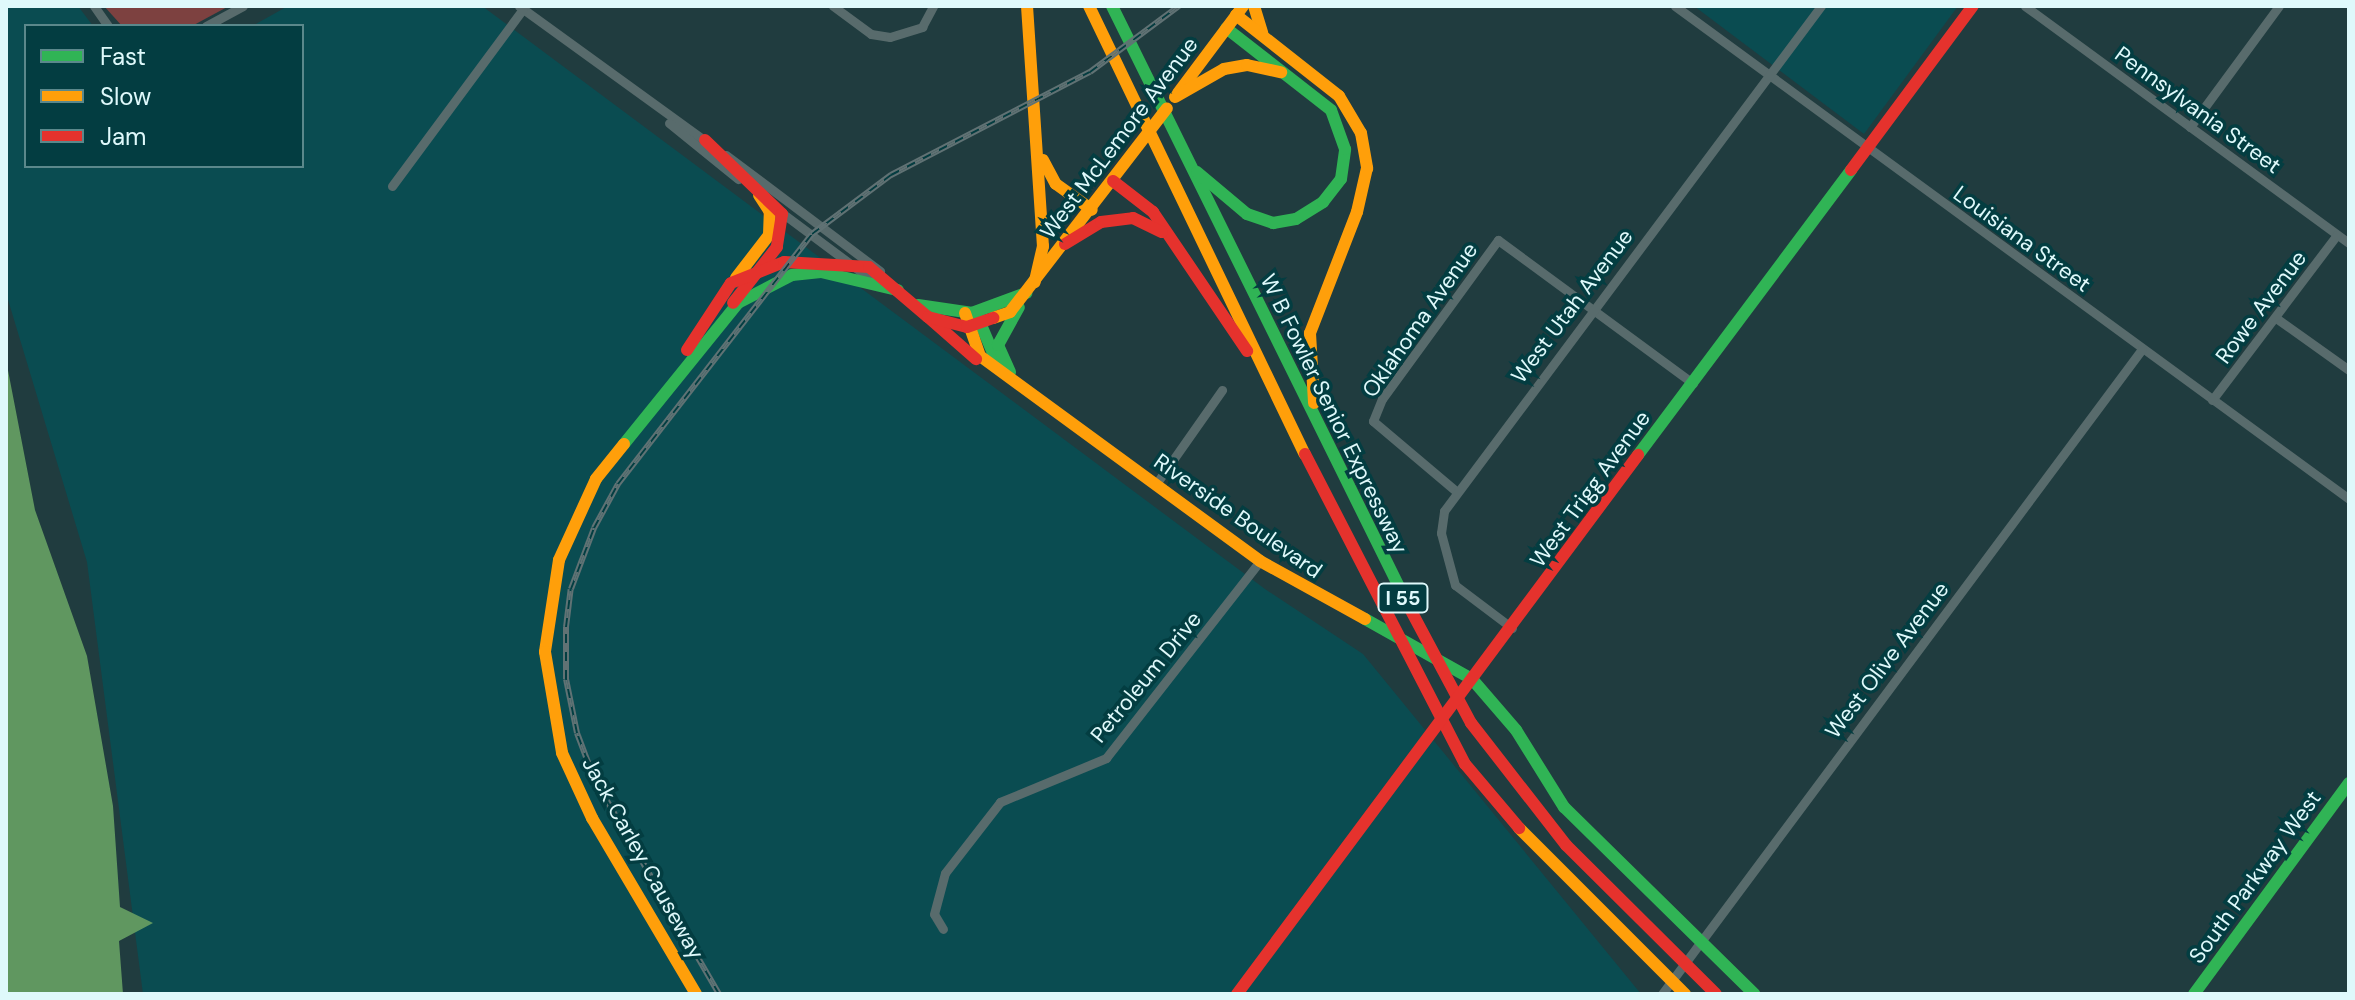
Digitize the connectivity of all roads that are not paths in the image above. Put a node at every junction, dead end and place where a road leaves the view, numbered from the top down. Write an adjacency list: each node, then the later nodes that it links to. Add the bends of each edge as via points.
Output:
1 (94, 6): 16 (street)
2 (243, 6): 17 (street)
3 (833, 6): 4 (street, via 871,34 908,35 922,27)
4 (933, 6)
5 (1027, 6): 27 (main road)
6 (1089, 6): 58 (main road, W B Fowler Senior Expressway / I 55)
7 (1112, 6): 28 (main road, W B Fowler Senior Expressway / I 55)
8 (1254, 6): 19 (main road)
9 (1675, 6): 20 (street, Louisiana Street)
10 (1821, 6): 20 (street, West Utah Avenue)
11 (1973, 6): 26 (main road, West Trigg Avenue)
12 (2025, 6): 24 (street, Pennsylvania Street)
13 (2279, 6): 24 (street)
14 (521, 8): 22 (street); 30 (street)
15 (1240, 10): 18 (main road, West McLemore Avenue); 19 (main road)
16 (107, 24)
17 (210, 24)
18 (1226, 28): 21 (main road); 23 (main road, West McLemore Avenue)
19 (1263, 35): 60 (main road, via 1339,96 1361,133 1367,168 1310,333 1308,379)
20 (1769, 74): 26 (street, Louisiana Street); 45 (street, West Utah Avenue)
21 (1297, 79): 23 (main road, via 1247,65 1224,69); 28 (main road, via 1331,110 1345,149 1341,179 1323,202 1296,219 1273,223 1229,201)
22 (639, 97): 25 (street); 31 (street)
23 (1175, 97): 29 (main road, West McLemore Avenue)
24 (2190, 127): 34 (street, Pennsylvania Street)
25 (705, 140): 33 (main road); 42 (street, via 795,201)
26 (1867, 149): 51 (street, Louisiana Street); 55 (main road, West Trigg Avenue)
27 (1040, 154): 32 (main road, via 1056,184); 43 (main road, via 1043,246)
28 (1188, 163): 60 (main road, W B Fowler Senior Expressway / I 55)
29 (1113, 181): 32 (main road, West McLemore Avenue); 35 (main road, via 1153,212)
30 (392, 186)
31 (759, 195): 33 (street); 40 (main road, Jack Carley Causeway, via 770,212 769,235)
32 (1092, 210): 37 (main road, West McLemore Avenue)
33 (782, 214): 38 (street); 39 (main road, via 777,247)
34 (2337, 235): 36 (street, Pennsylvania Street); 49 (street, Rowe Avenue)
35 (1174, 242): 37 (main road, via 1133,218 1101,222); 58 (main road)
36 (2349, 243)
37 (1065, 244): 43 (main road, West McLemore Avenue)
38 (851, 263): 39 (main road, via 784,262); 41 (street); 42 (main road, via 869,267)
39 (759, 270): 40 (main road); 46 (main road)
40 (731, 283): 56 (main road, Jack Carley Causeway)
41 (876, 283): 42 (main road, Jack Carley Causeway); 46 (main road, Jack Carley Causeway, via 821,272 792,275)
42 (898, 290): 44 (main road)
43 (1028, 292): 47 (main road, West McLemore Avenue); 54 (main road, via 998,345)
44 (918, 305): 47 (main road); 48 (main road)
45 (1590, 309): 55 (street); 62 (street, West Utah Avenue); 62 (street, Oklahoma Avenue, via 1498,240 1382,399 1373,421)
46 (724, 315): 56 (main road, Jack Carley Causeway)
47 (974, 316): 50 (main road, West McLemore Avenue); 52 (main road, Riverside Boulevard)
48 (928, 317): 50 (main road); 54 (main road, via 976,359)
49 (2276, 318): 53 (street); 59 (street, Rowe Avenue)
50 (967, 327): 52 (main road, Riverside Boulevard, via 980,356)
51 (2142, 349): 59 (street, Louisiana Street); 69 (street, West Olive Avenue)
52 (1000, 367): 54 (main road, Riverside Boulevard)
53 (2349, 370)
54 (1014, 378): 61 (main road, Riverside Boulevard)
55 (1693, 383): 65 (main road, West Trigg Avenue)
56 (663, 388): 70 (main road, Jack Carley Causeway, via 575,518 559,560 545,652 562,753 592,818)
57 (1222, 390): 61 (street)
58 (1277, 396): 73 (main road, W B Fowler Senior Expressway / I 55, via 1465,764 1524,834)
59 (2212, 400): 63 (street, Louisiana Street)
60 (1322, 435): 74 (main road, W B Fowler Senior Expressway / I 55, via 1471,723 1566,845)
61 (1156, 484): 64 (main road, Riverside Boulevard)
62 (1457, 492): 65 (street, West Utah Avenue, via 1441,519 1449,572 1464,594)
63 (2349, 499)
64 (1260, 561): 66 (main road, Riverside Boulevard); 68 (street, Petroleum Drive, via 1106,758 1000,802 945,873 934,914)
65 (1512, 628): 66 (main road, West Trigg Avenue)
66 (1472, 679): 69 (main road, Riverside Boulevard, via 1516,730 1564,807); 71 (main road, West Trigg Avenue)
67 (2349, 783): 76 (main road, South Parkway West)
68 (943, 929)
69 (1696, 946): 72 (street, West Olive Avenue); 75 (main road, Riverside Boulevard)
70 (696, 994)
71 (1237, 994)
72 (1662, 994)
73 (1685, 994)
74 (1716, 994)
75 (1754, 994)
76 (2194, 994)

